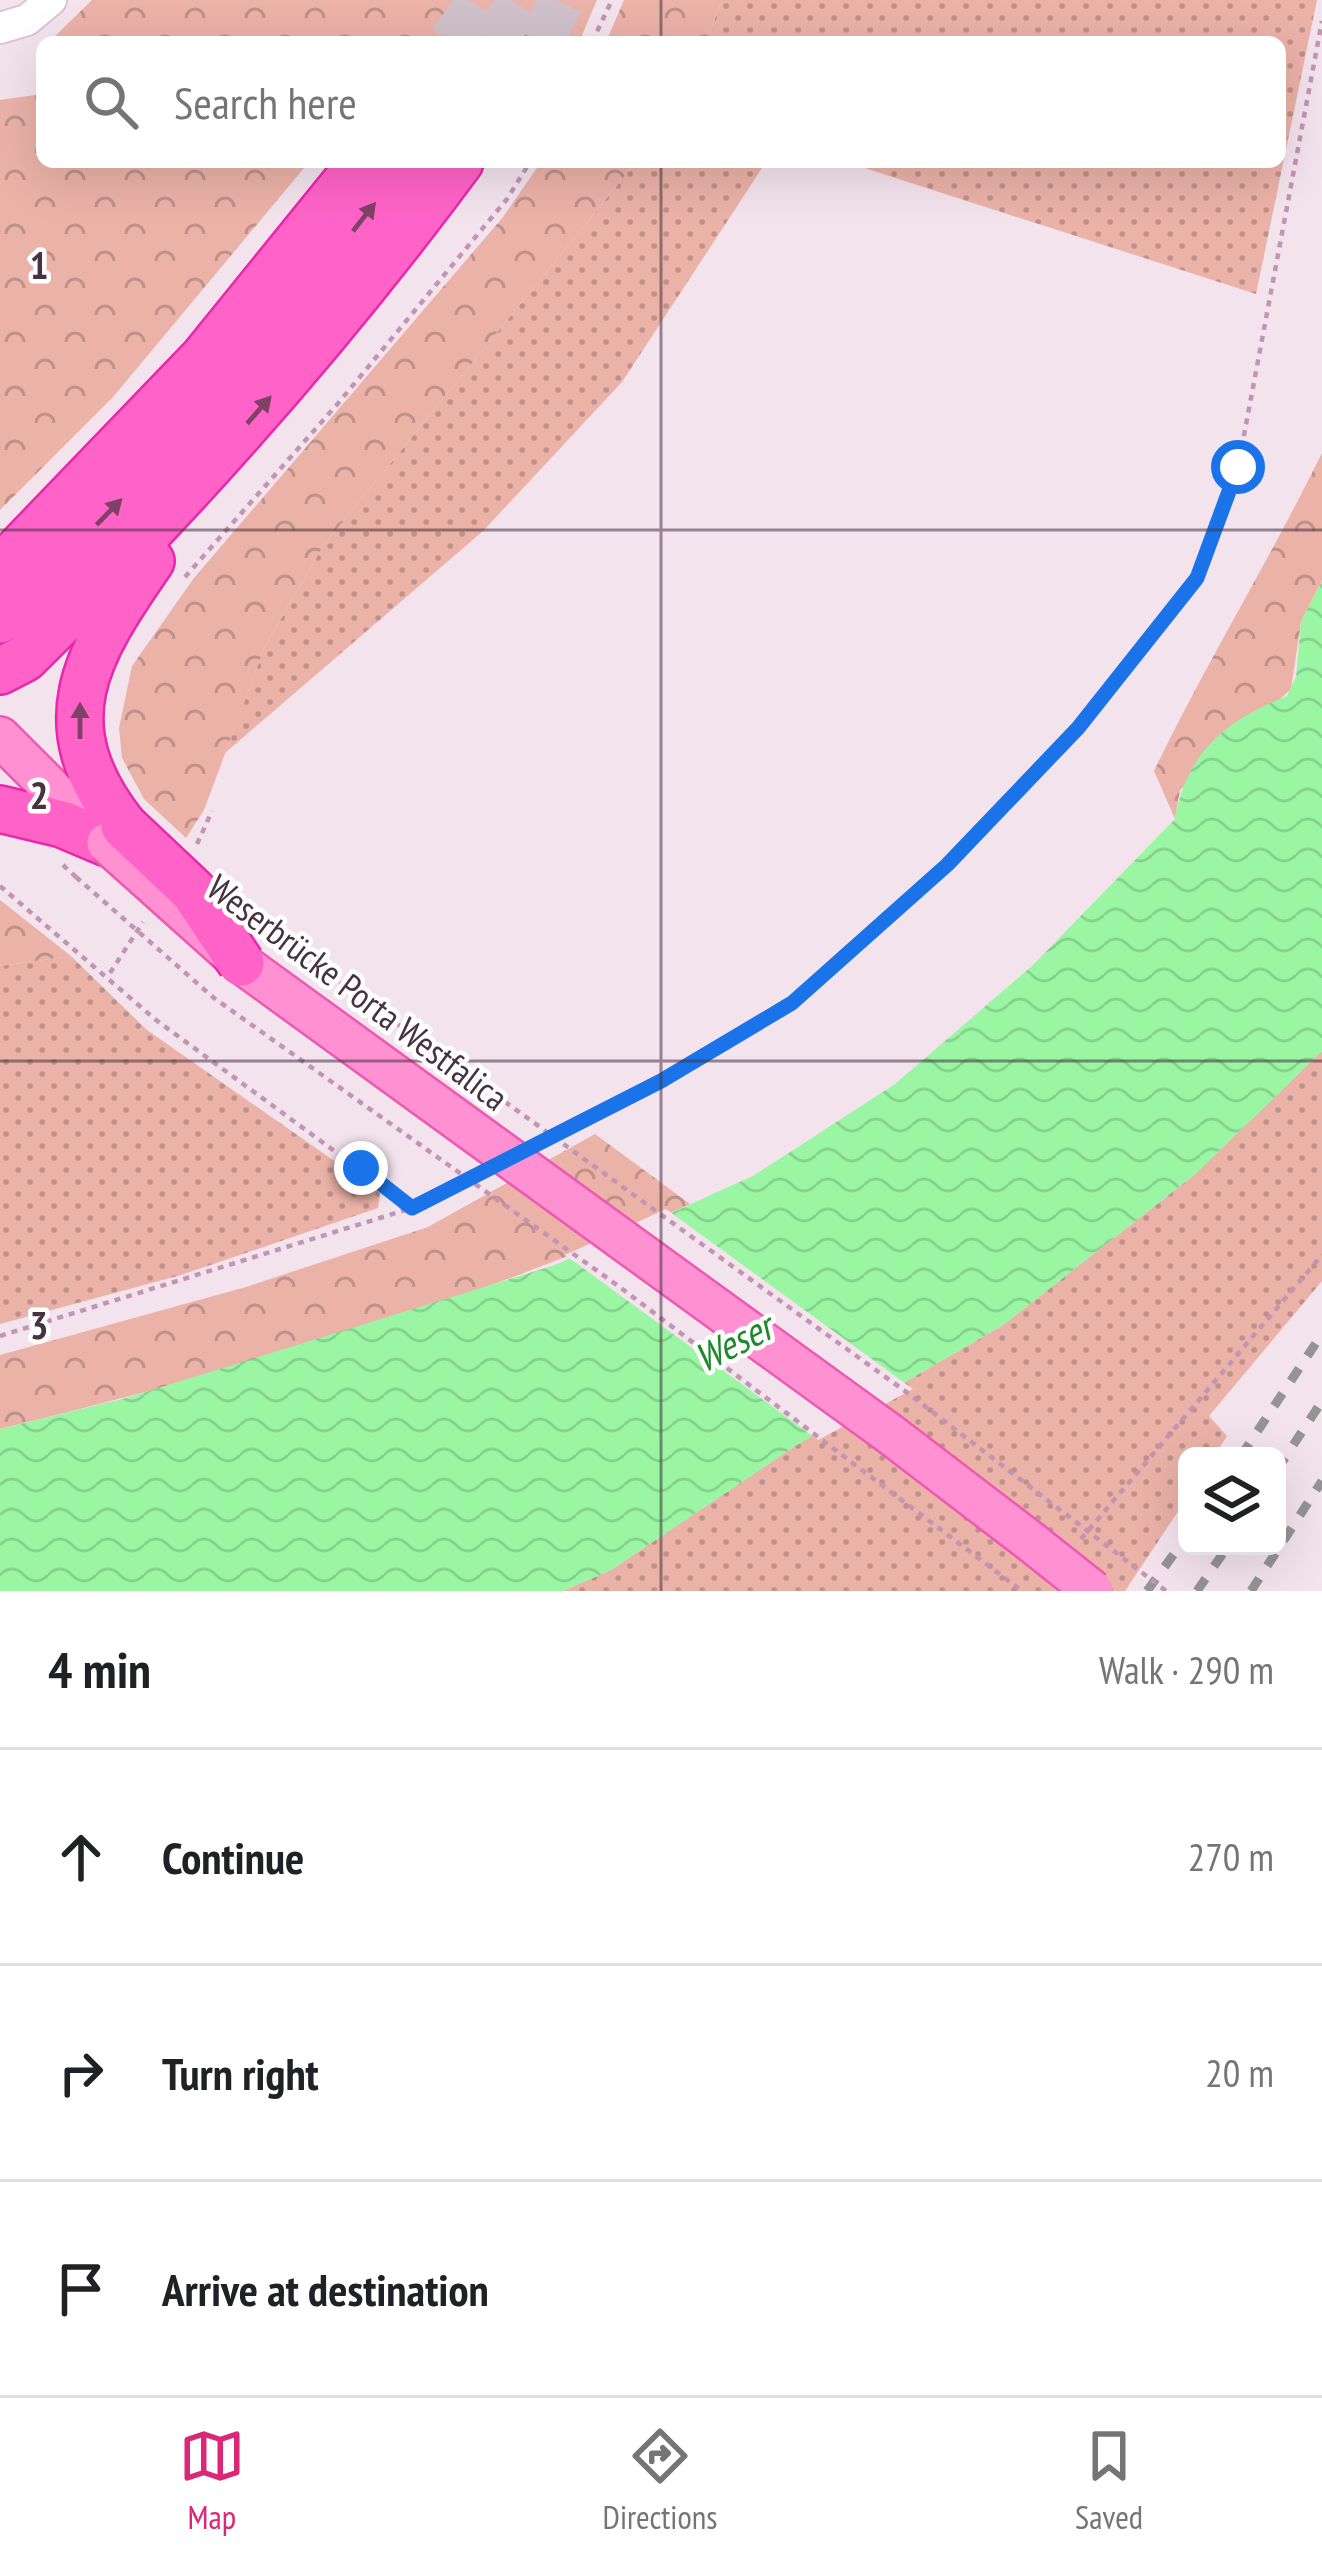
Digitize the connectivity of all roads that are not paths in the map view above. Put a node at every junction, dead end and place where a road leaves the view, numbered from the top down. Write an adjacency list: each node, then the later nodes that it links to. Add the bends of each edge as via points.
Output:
1 (50, 0): 2 (street, via 27,20)
2 (0, 28)
3 (357, 168): 7 (highway, via 204,357)
4 (402, 168): 8 (highway, one-way to 4, via 295,306)
5 (456, 168): 6 (highway, one-way to 5, via 393,254)
6 (183, 499): 9 (highway, via 25,658); 12 (highway, one-way to 6, via 84,759 83,679)
7 (0, 569)
8 (0, 620)
9 (0, 671)
10 (0, 737): 12 (main road)
11 (0, 809): 12 (highway)
12 (116, 835): 13 (highway, bridge)
13 (250, 944): 14 (main road, Weserbrücke Porta Westfalica, bridge)
14 (1093, 1591)

